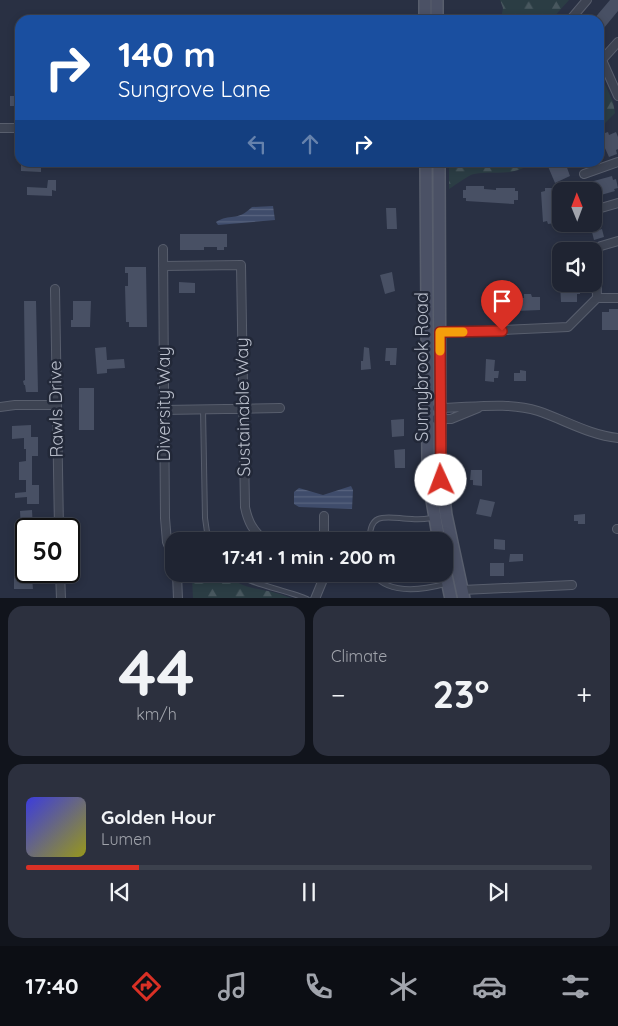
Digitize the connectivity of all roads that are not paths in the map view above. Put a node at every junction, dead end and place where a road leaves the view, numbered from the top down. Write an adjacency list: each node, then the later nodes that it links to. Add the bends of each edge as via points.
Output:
1 (425, 0): 4 (main road)
2 (437, 0): 5 (main road)
3 (587, 0): 6 (street)
4 (426, 15)
5 (437, 15)
6 (574, 15)
7 (618, 42): 8 (street)
8 (604, 56)
9 (604, 68): 10 (street)
10 (618, 96)
11 (0, 128): 12 (street)
12 (15, 128)
13 (618, 162): 17 (street)
14 (426, 167): 35 (main road, Sunnybrook Road)
15 (439, 167): 27 (main road, Sunnybrook Road)
16 (604, 167): 18 (street)
17 (604, 167)
18 (584, 174)
19 (618, 203): 20 (street)
20 (602, 208)
21 (618, 241): 25 (street, via 597,248)
22 (163, 249): 23 (street, Diversity Way)
23 (163, 266): 31 (street, Sustainable Way, via 241,265); 34 (street, Diversity Way)
24 (55, 289): 28 (street, Rawls Drive)
25 (597, 298): 26 (street); 27 (street, via 568,328)
26 (618, 298)
27 (440, 332): 36 (main road, Sunnybrook Road)
28 (56, 405): 29 (street); 39 (street, Rawls Drive)
29 (0, 407)
30 (480, 407): 36 (street); 36 (street, via 451,419); 37 (street, via 513,406 537,411 596,434)
31 (243, 408): 32 (street); 33 (street); 43 (street, Sustainable Way, via 245,507 249,523)
32 (280, 408)
33 (203, 409): 34 (street); 42 (lane)
34 (164, 410): 41 (street, Diversity Way)
35 (428, 413): 36 (street); 36 (street); 40 (main road, Sunnybrook Road, via 428,463)
36 (440, 414): 47 (main road, Sunnybrook Road, via 441,480)
37 (618, 438)
38 (324, 516): 44 (street)
39 (59, 518)
40 (435, 518): 45 (lane, via 414,520 383,516); 46 (main road, Sunnybrook Road); 47 (main road, via 440,521 447,552)
41 (166, 532)
42 (207, 532)
43 (256, 532)
44 (324, 532)
45 (370, 532)
46 (437, 532)
47 (456, 566): 55 (main road, Sunnybrook Road)
48 (177, 582): 57 (street)
49 (257, 582): 58 (lane)
50 (322, 582): 59 (street)
51 (382, 582): 53 (lane, via 399,589)
52 (60, 583): 56 (street)
53 (447, 583): 60 (main road)
54 (572, 585): 55 (street)
55 (463, 594)
56 (61, 598)
57 (178, 598)
58 (307, 598)
59 (315, 598)
60 (451, 598)

